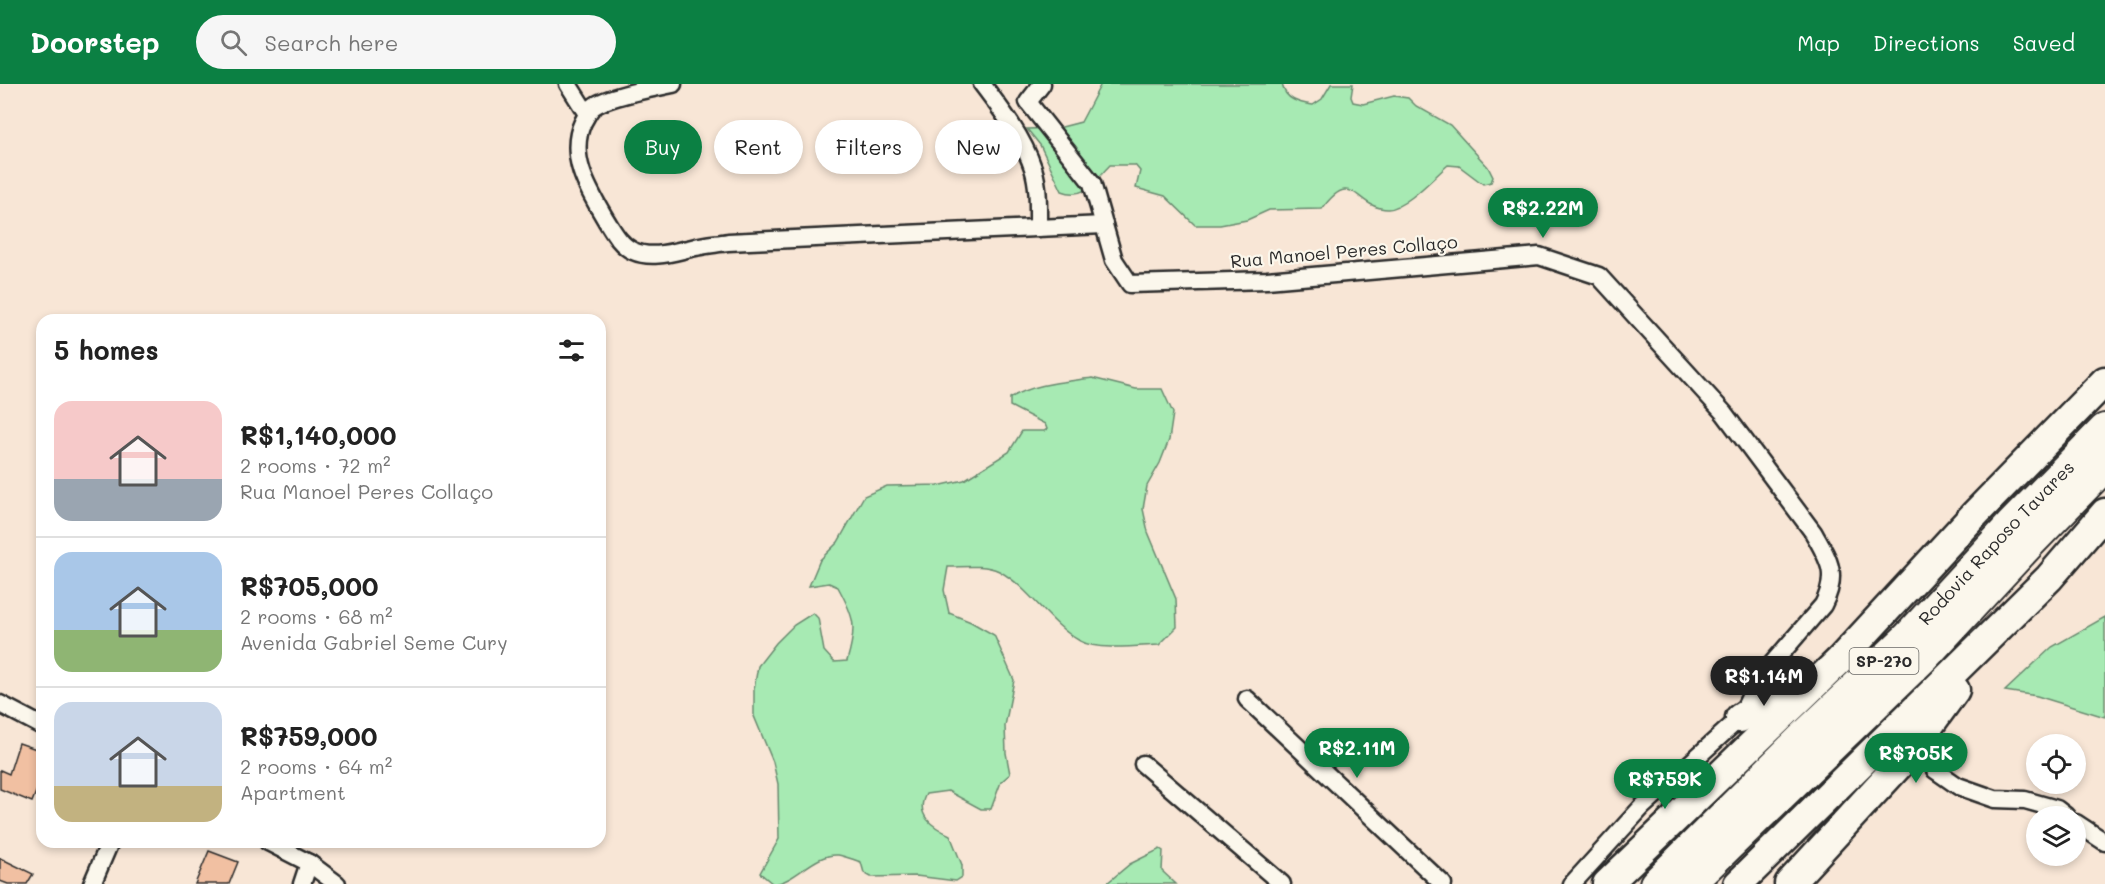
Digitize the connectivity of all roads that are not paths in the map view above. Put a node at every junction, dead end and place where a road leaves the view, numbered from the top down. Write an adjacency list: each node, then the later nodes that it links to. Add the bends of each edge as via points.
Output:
1 (568, 84): 5 (street)
2 (672, 84): 5 (street, via 611,99 593,106)
3 (982, 84): 7 (street, via 1033,167)
4 (1042, 84): 6 (street, Rua Manoel Peres Collaço, via 1028,102 1092,183)
5 (587, 114): 7 (street, via 578,141 583,177 618,240 633,251 666,254 728,242)
6 (1104, 225): 7 (street); 14 (street, Rua Manoel Peres Collaço, via 1114,260 1130,284 1267,280 1539,256 1599,276 1724,413 1826,554 1832,572 1827,596)
7 (1038, 228)
8 (2105, 381): 13 (highway, SP-270)
9 (2105, 430): 36 (highway, Rodovia Raposo Tavares / SP-270, via 1909,637)
10 (2105, 465): 37 (highway, Rodovia Raposo Tavares / SP-270, via 1924,656)
11 (2105, 513): 12 (highway, SP-270)
12 (2049, 578): 19 (highway, via 1968,672); 38 (highway, SP-270)
13 (1853, 645): 14 (highway); 35 (highway, SP-270)
14 (1764, 689): 17 (highway)
15 (1246, 699): 33 (street)
16 (0, 704): 18 (street)
17 (1740, 718): 34 (street, via 1642,807)
18 (36, 723)
19 (1924, 735): 21 (highway); 22 (street, via 1924,749)
20 (1143, 764): 32 (street)
21 (1895, 769): 22 (street, via 1912,766); 39 (highway)
22 (1935, 770): 23 (street, via 1967,790 1995,799 2025,800)
23 (2044, 806)
24 (2086, 830): 25 (street)
25 (2105, 842)
26 (107, 848): 29 (street)
27 (280, 848): 28 (street)
28 (309, 863): 30 (street); 31 (street)
29 (92, 884)
30 (302, 884)
31 (337, 884)
32 (1282, 884)
33 (1443, 884)
34 (1572, 884)
35 (1607, 884)
36 (1656, 884)
37 (1688, 884)
38 (1738, 884)
39 (1789, 884)

